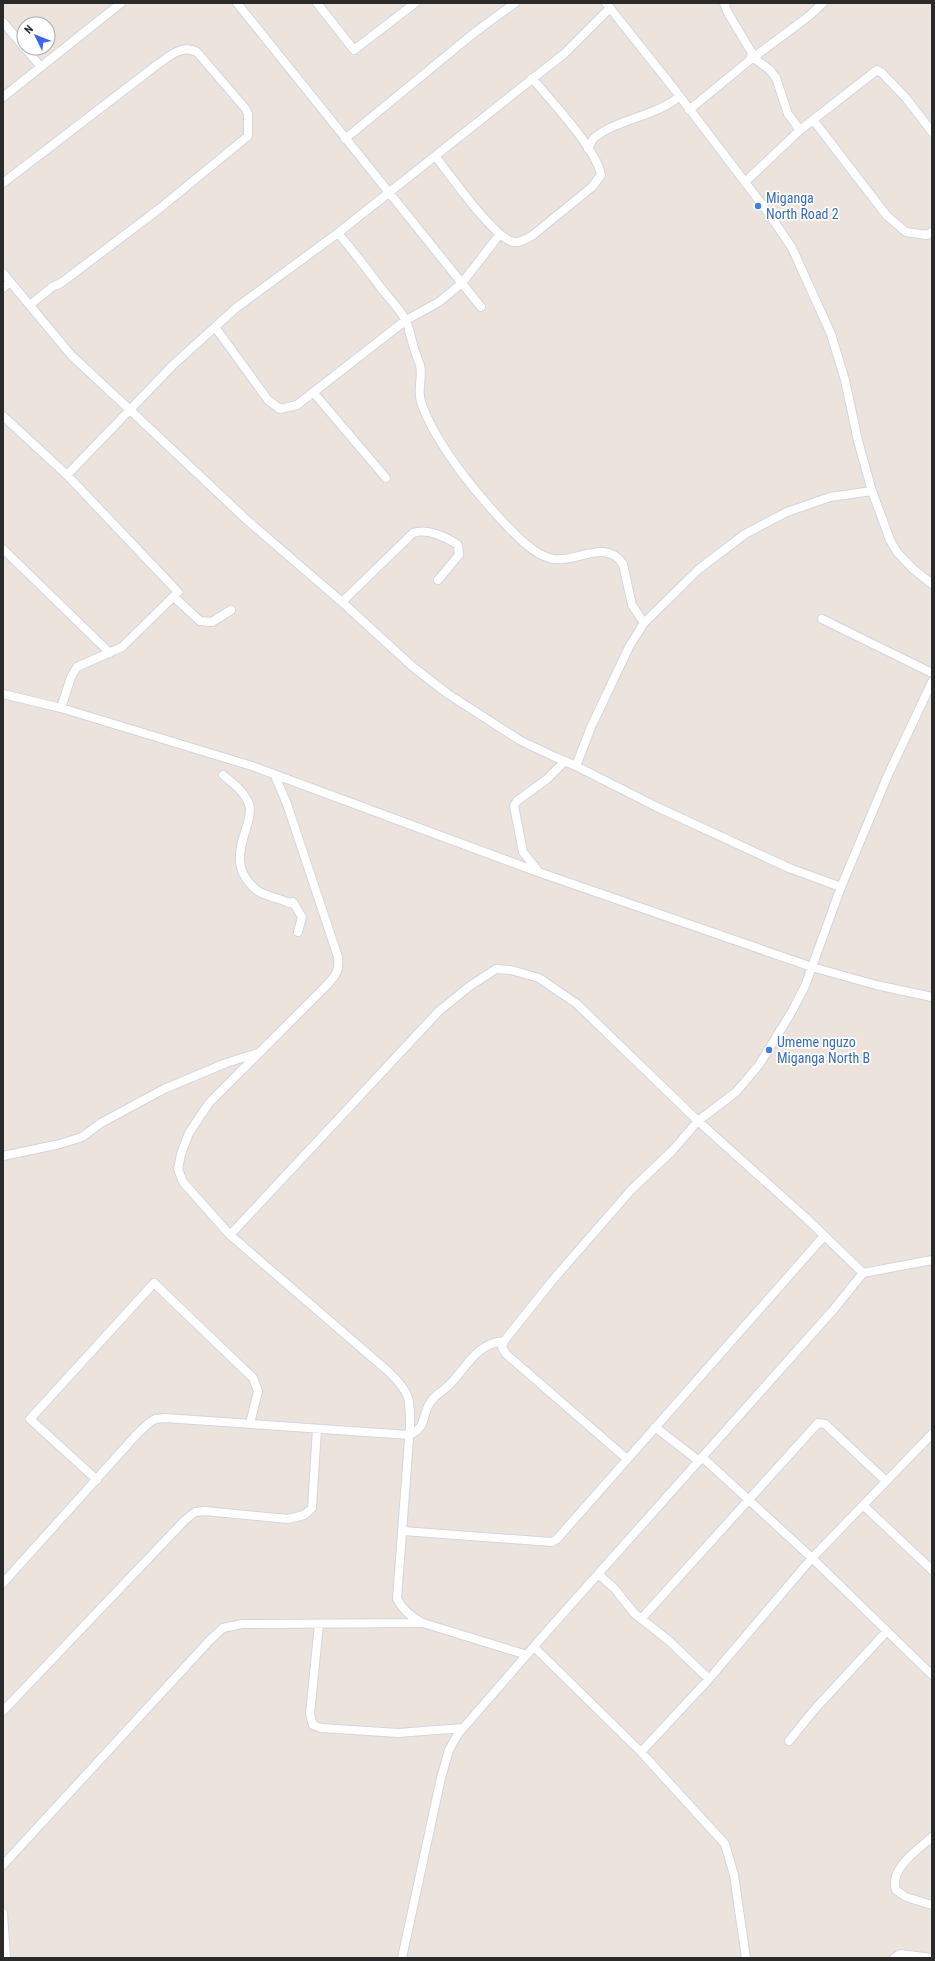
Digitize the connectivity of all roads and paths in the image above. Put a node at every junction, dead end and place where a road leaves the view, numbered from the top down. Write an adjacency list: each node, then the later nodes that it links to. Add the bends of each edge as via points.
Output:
1 (120, 3): 13 (street)
2 (237, 3): 21 (street)
3 (317, 3): 4 (street, via 354,50)
4 (415, 3)
5 (514, 3): 21 (street)
6 (724, 3): 12 (street, via 752,53)
7 (823, 3): 12 (street, via 810,16)
8 (608, 6): 14 (street, via 565,53); 15 (street)
9 (3, 22): 10 (street)
10 (16, 37)
11 (32, 56): 13 (street)
12 (752, 59): 17 (street); 19 (street, via 770,70 776,78 788,114)
13 (41, 67): 16 (street)
14 (532, 78): 22 (street, via 583,139); 23 (street)
15 (680, 96): 17 (street); 22 (street, via 670,104 627,119 592,139)
16 (3, 97)
17 (689, 110): 24 (street)
18 (814, 121): 19 (street); 20 (street, via 877,70 882,72 906,98); 27 (street, via 887,216 906,232 926,235)
19 (800, 130): 24 (street)
20 (932, 132)
21 (345, 140): 26 (street)
22 (588, 149): 29 (street, via 601,175 592,187 524,240 515,243)
23 (435, 156): 26 (street); 29 (street, via 493,229)
24 (745, 182): 43 (street, via 792,248 831,334)
25 (3, 184): 34 (street, via 179,50 197,52 247,112 248,136 158,209)
26 (388, 194): 28 (street); 32 (street)
27 (932, 232)
28 (338, 233): 36 (street); 37 (street, via 236,308)
29 (500, 234): 32 (street)
30 (3, 273): 31 (street)
31 (10, 282): 33 (street); 34 (street)
32 (462, 283): 35 (street); 36 (street, via 439,302)
33 (3, 288)
34 (30, 305): 39 (street, via 71,354)
35 (481, 307)
36 (406, 320): 38 (street); 51 (street, via 420,366 419,392 429,423 437,438 468,479 500,519 521,540 542,555 552,559 563,559 590,553 604,552 614,555 623,564 632,605)
37 (215, 327): 38 (street, via 268,400 280,409 297,405); 39 (street)
38 (314, 392): 42 (street)
39 (130, 410): 41 (street); 48 (street, via 248,521)
40 (3, 416): 41 (street)
41 (67, 475): 47 (street, via 178,592)
42 (386, 478)
43 (872, 491): 46 (street, via 897,552); 51 (street, via 809,503 764,523 720,552)
44 (3, 549): 52 (street)
45 (438, 580): 48 (street, via 459,555 458,545 448,539 421,531 413,533)
46 (932, 584)
47 (174, 597): 49 (street, via 200,620 208,622 216,621); 52 (street, via 129,640)
48 (342, 602): 57 (street, via 412,667 448,694 521,741)
49 (231, 610)
50 (822, 619): 53 (street)
51 (644, 623): 58 (street, via 615,674)
52 (110, 653): 56 (street, via 81,664 74,670)
53 (932, 673)
54 (932, 682): 62 (street, via 888,776)
55 (3, 694): 56 (street)
56 (61, 708): 60 (street, via 252,766)
57 (565, 761): 58 (street); 61 (street, via 514,806 523,852)
58 (576, 766): 62 (street, via 664,811 789,868)
59 (222, 775): 63 (street, via 241,790 250,808 239,853 240,865 246,878 258,891 289,903 293,902 302,917)
60 (275, 776): 61 (street); 66 (street, via 287,804 340,966 337,974)
61 (538, 872): 64 (street)
62 (841, 887): 64 (street)
63 (298, 932)
64 (812, 967): 65 (street); 67 (street, via 791,1013 759,1065 736,1092)
65 (932, 997)
66 (260, 1052): 68 (street, via 164,1089 101,1123 82,1137); 69 (street, via 209,1103 189,1134 178,1169 183,1182)
67 (698, 1121): 69 (street, via 577,1004 539,978 511,970 496,969 439,1011); 70 (street); 73 (street, via 672,1151 631,1190)
68 (3, 1156)
69 (230, 1235): 78 (street, via 389,1372 406,1390 410,1405)
70 (824, 1236): 72 (street); 75 (street)
71 (932, 1261): 72 (street)
72 (863, 1273): 80 (street)
73 (504, 1340): 78 (street, via 494,1341 474,1356 432,1400 420,1428); 79 (street, via 502,1348 506,1354)
74 (250, 1424): 76 (street); 81 (street, via 165,1418 155,1420 138,1433); 81 (street, via 258,1391 253,1378 154,1283 30,1419)
75 (656, 1427): 79 (street); 80 (street)
76 (317, 1429): 78 (street); 98 (street, via 312,1508 304,1515 288,1519 218,1511 195,1512)
77 (932, 1434): 82 (street)
78 (409, 1435): 85 (street)
79 (627, 1459): 85 (street, via 572,1524 552,1542)
80 (700, 1459): 83 (street); 88 (street)
81 (97, 1480): 89 (street)
82 (886, 1481): 83 (street, via 821,1423); 84 (street)
83 (748, 1501): 86 (street); 90 (street)
84 (864, 1506): 86 (street); 87 (street)
85 (403, 1532): 91 (street, via 397,1599 407,1613)
86 (812, 1558): 93 (street); 97 (street)
87 (932, 1570)
88 (598, 1574): 90 (street); 94 (street)
89 (3, 1583)
90 (641, 1619): 97 (street, via 668,1640)
91 (423, 1623): 92 (street); 95 (street)
92 (319, 1624): 99 (street, via 310,1714 313,1725 322,1728 398,1732); 103 (street, via 242,1624 224,1628 204,1646)
93 (887, 1631): 96 (street); 100 (street)
94 (534, 1647): 95 (street); 101 (street)
95 (527, 1655): 99 (street)
96 (932, 1675)
97 (708, 1678): 101 (street)
98 (3, 1711)
99 (463, 1728): 108 (street, via 449,1750 441,1778)
100 (789, 1741)
101 (641, 1752): 109 (street, via 725,1844 734,1874)
102 (932, 1837): 104 (street, via 901,1866 895,1886 896,1890 906,1897)
103 (3, 1865)
104 (932, 1905)
105 (3, 1913): 106 (street)
106 (3, 1921): 107 (street)
107 (6, 1958)
108 (402, 1958)
109 (746, 1958)
110 (894, 1958): 111 (street, via 900,1954)
111 (932, 1958)

